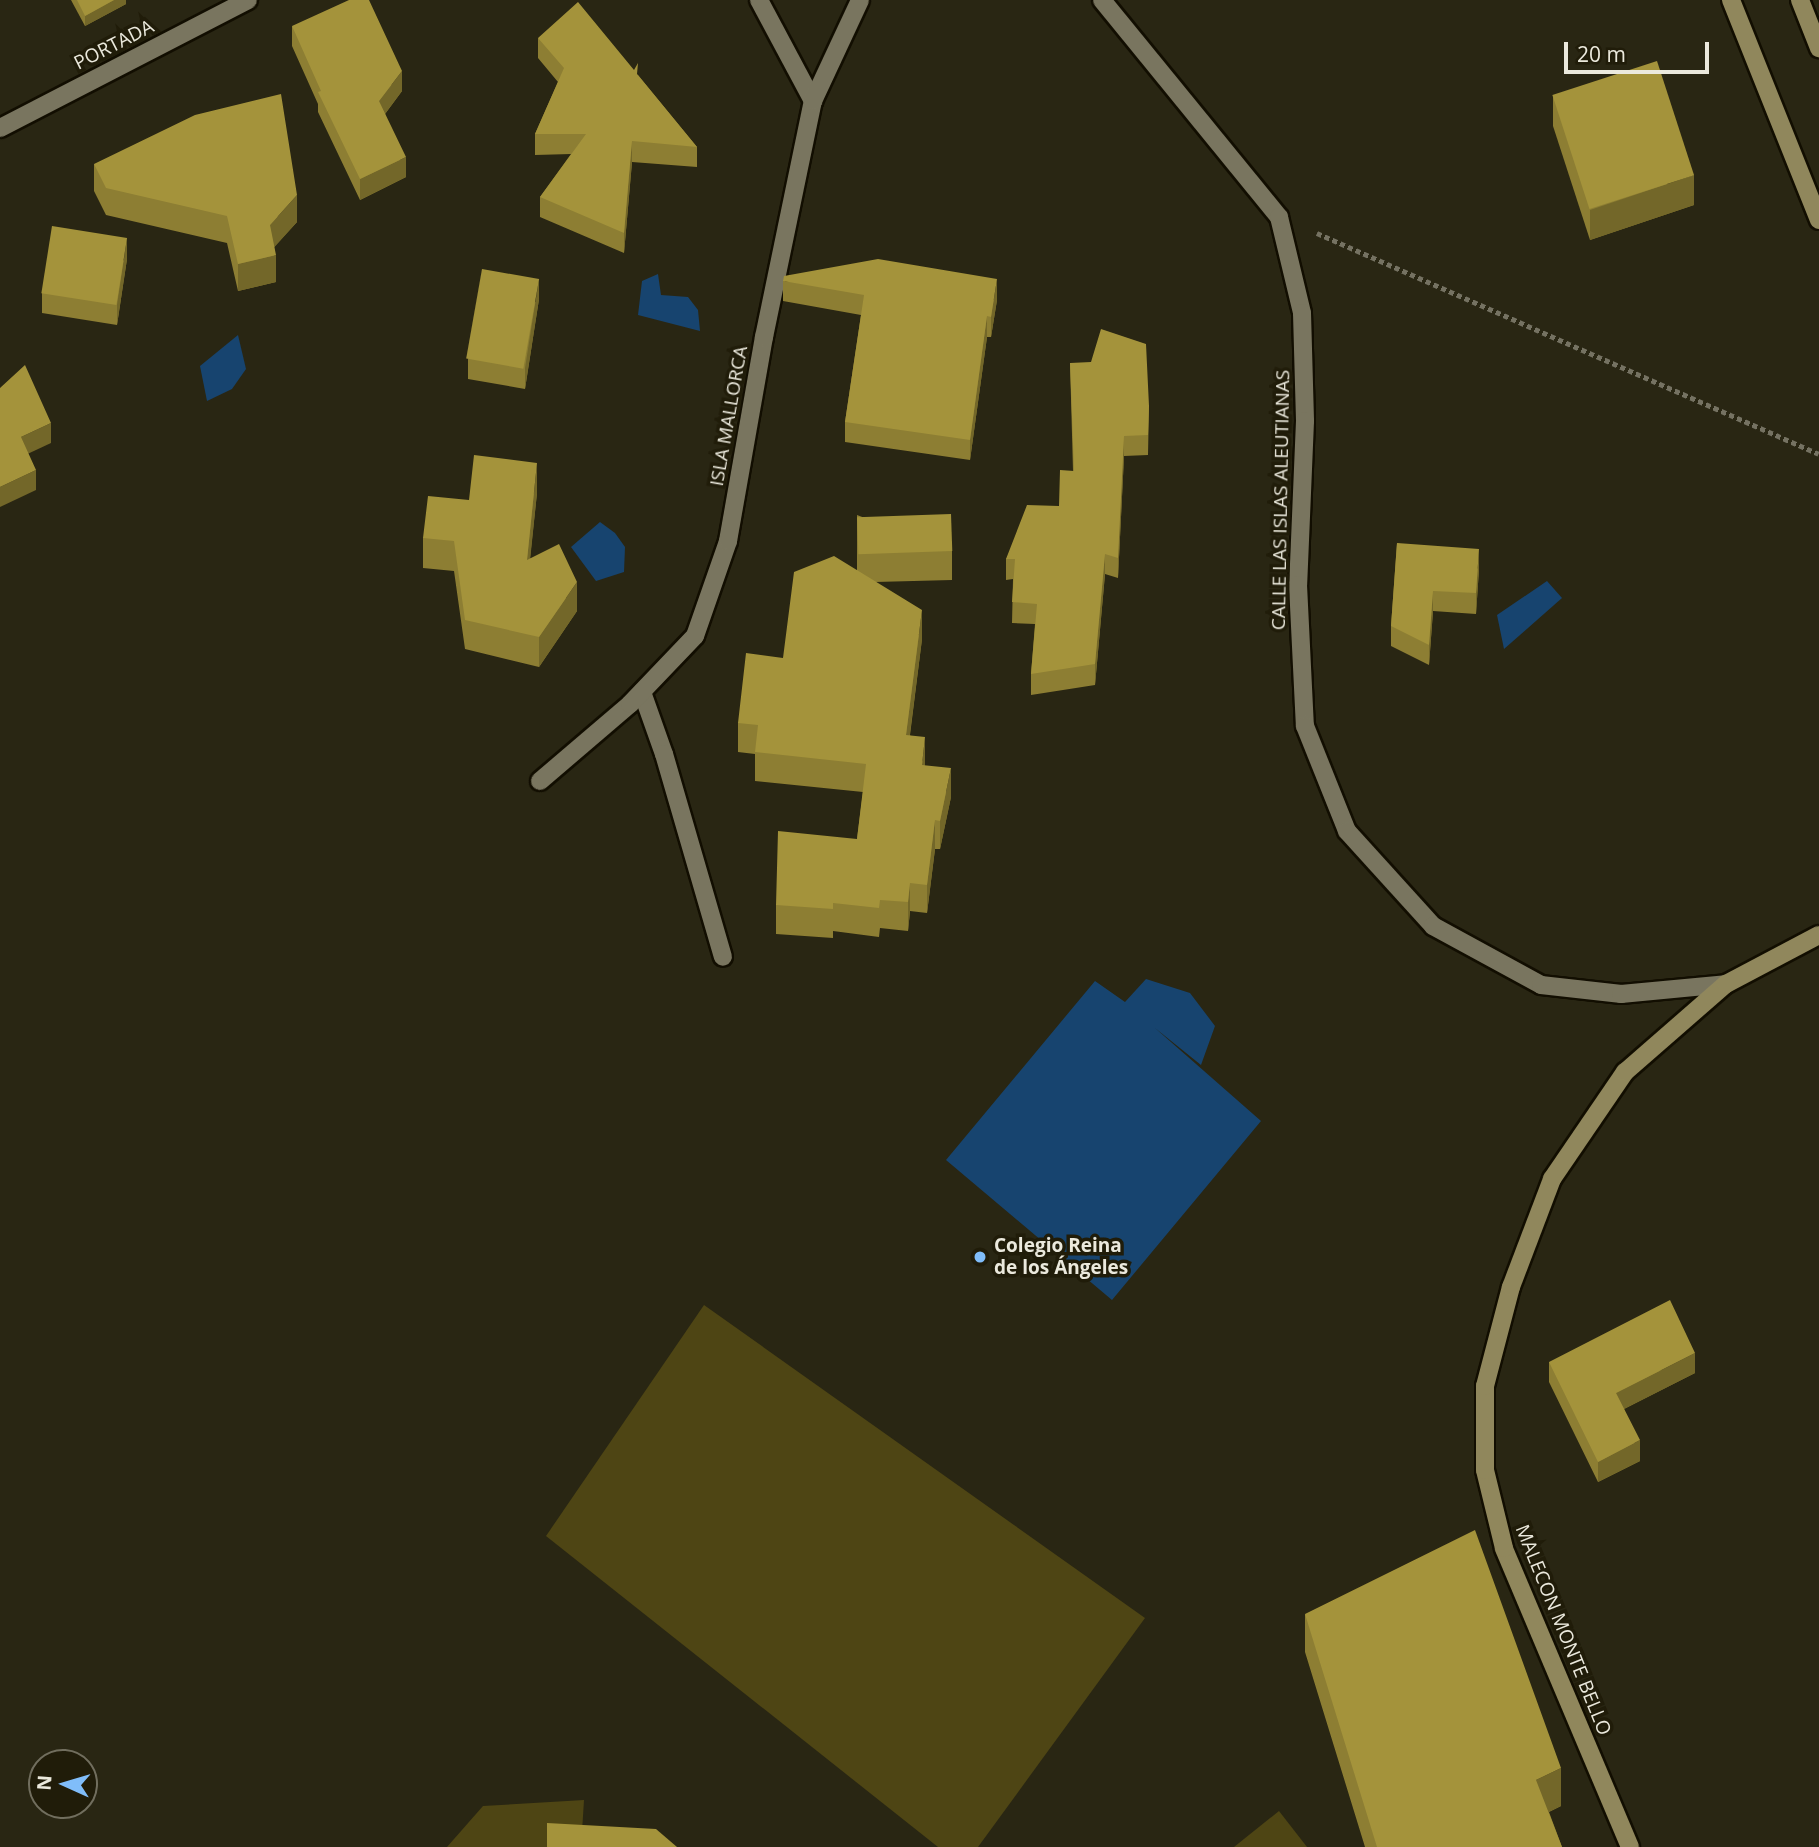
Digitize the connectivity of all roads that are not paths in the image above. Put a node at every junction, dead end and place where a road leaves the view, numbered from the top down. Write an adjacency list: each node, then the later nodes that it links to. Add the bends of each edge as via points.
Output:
1 (247, 0): 9 (street, PORTADA)
2 (760, 0): 8 (street)
3 (860, 0): 8 (street, ISLA MALLORCA)
4 (1102, 0): 17 (street, CALLE LAS ISLAS ALEUTIANAS, via 1279,217 1302,313 1306,421 1298,585 1305,726 1347,831 1433,926 1541,985 1621,995)
5 (1731, 0): 10 (street)
6 (1800, 0): 7 (street)
7 (1819, 48)
8 (813, 101): 11 (street, ISLA MALLORCA, via 728,541 695,636)
9 (0, 128)
10 (1819, 220)
11 (642, 692): 12 (street, ISLA MALLORCA); 16 (street)
12 (540, 781)
13 (1819, 935): 15 (street, MALECON MONTE BELLO)
14 (1819, 947): 15 (street, MALECON MONTE BELLO)
15 (1787, 951): 17 (street, MALECON MONTE BELLO)
16 (723, 957)
17 (1726, 984): 18 (street, MALECON MONTE BELLO, via 1625,1072 1552,1179 1511,1287 1485,1386 1485,1470 1504,1548)
18 (1630, 1847)

